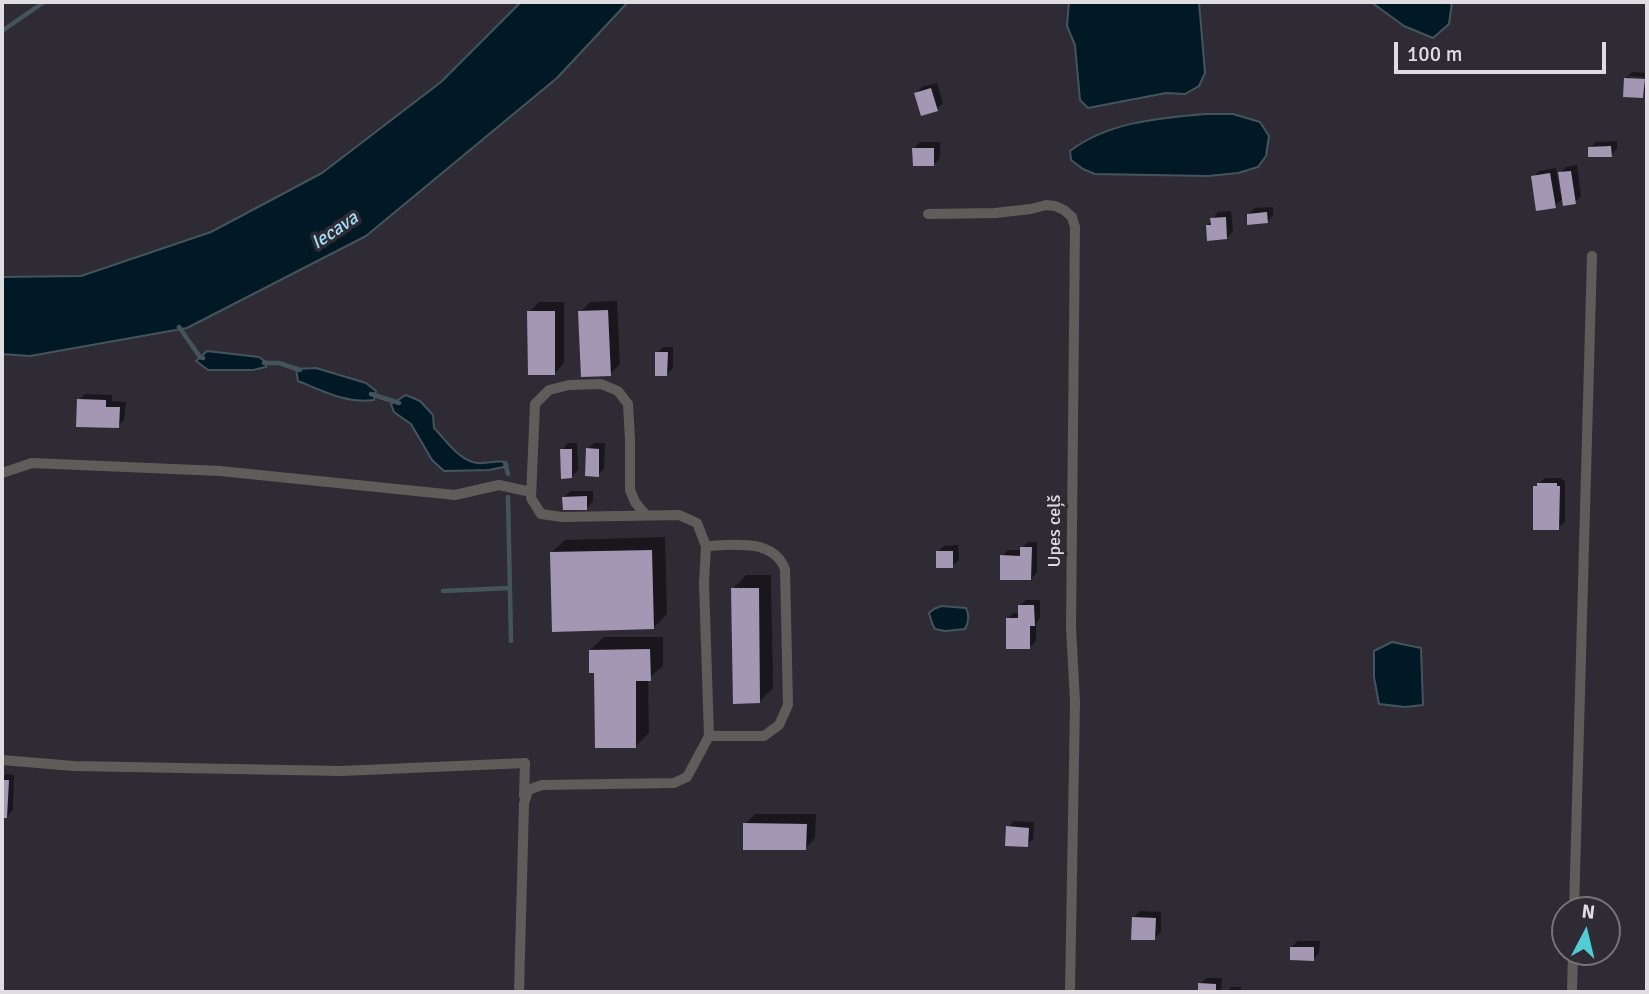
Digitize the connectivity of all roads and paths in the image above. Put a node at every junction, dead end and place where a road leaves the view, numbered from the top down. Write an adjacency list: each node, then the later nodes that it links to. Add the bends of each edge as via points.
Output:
1 (928, 214): 13 (street, Upes ceļš, via 995,213 1046,205 1064,210 1074,227)
2 (1592, 256): 10 (street)
3 (2, 473): 4 (street, via 32,463 220,471 455,495 499,485)
4 (531, 492): 5 (street, via 541,514); 5 (street, via 535,404 549,390 601,384 618,391 628,404 630,489)
5 (645, 514): 6 (street, via 678,515 697,523)
6 (706, 546): 7 (street); 7 (street, via 754,545 782,560 788,691 788,705 779,725 764,736)
7 (709, 736): 9 (street, via 687,777 674,783 542,785 528,790)
8 (2, 760): 9 (street, via 74,766 341,771 525,763)
9 (524, 804): 12 (street)
10 (1574, 896)
11 (1573, 966): 14 (street)
12 (519, 992)
13 (1070, 992)
14 (1572, 992)

